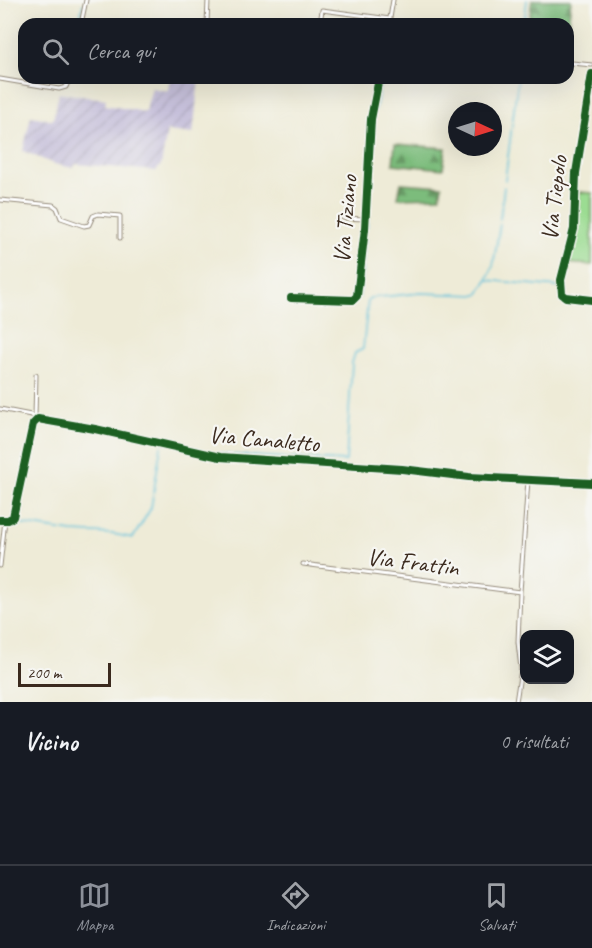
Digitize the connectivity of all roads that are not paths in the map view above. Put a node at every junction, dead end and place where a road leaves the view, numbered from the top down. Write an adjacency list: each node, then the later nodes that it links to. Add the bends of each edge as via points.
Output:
1 (86, 0): 4 (street)
2 (208, 0): 5 (street)
3 (393, 0): 7 (street)
4 (82, 18)
5 (207, 18)
6 (321, 18): 7 (street, via 322,10)
7 (390, 18)
8 (574, 63): 9 (street)
9 (592, 65)
10 (592, 74): 21 (street, Via Tiepolo, via 576,173 574,229 560,290 566,297)
11 (0, 80): 12 (street)
12 (18, 83)
13 (26, 84): 14 (street, via 59,89)
14 (67, 84)
15 (378, 84): 18 (street, Via Tiziano, via 371,119)
16 (0, 200): 19 (street, via 52,206 61,218 84,226 98,214 120,216)
17 (343, 218): 18 (street)
18 (365, 219): 20 (street, Via Tiziano, via 356,298)
19 (120, 238)
20 (291, 298)
21 (592, 300)
22 (36, 375): 24 (street)
23 (0, 409): 24 (street, Via Canaletto)
24 (36, 418): 25 (street, Via Canaletto, via 220,457); 27 (street, via 13,517)
25 (528, 479): 26 (street, Via Canaletto); 30 (street)
26 (592, 483)
27 (2, 520): 29 (street)
28 (303, 564): 30 (street, Via Frattin)
29 (0, 566)
30 (519, 592): 31 (street, via 521,669)
31 (516, 702)

